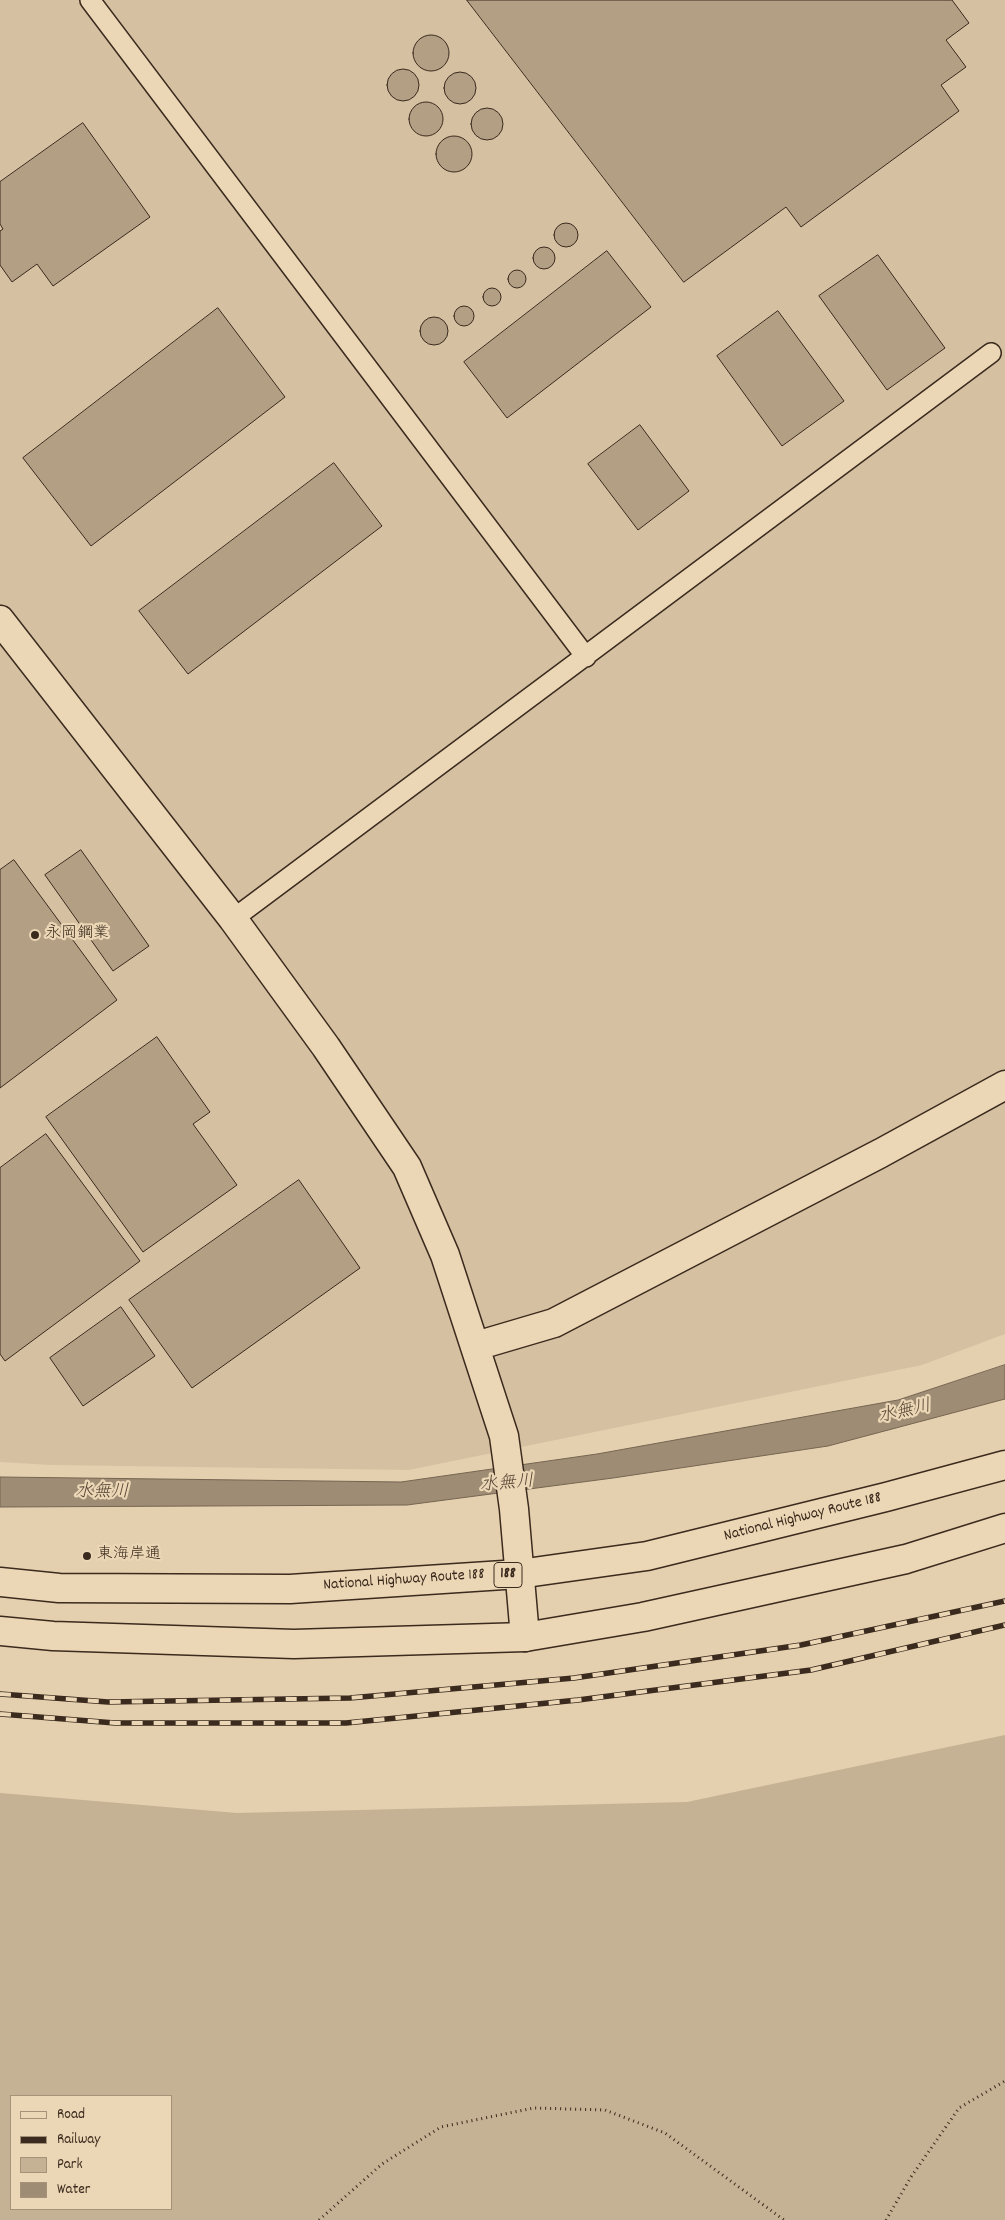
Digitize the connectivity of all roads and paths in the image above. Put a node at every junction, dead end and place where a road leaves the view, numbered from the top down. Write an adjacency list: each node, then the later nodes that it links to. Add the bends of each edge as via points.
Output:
1 (90, 0): 4 (lane)
2 (991, 353): 4 (lane)
3 (0, 620): 5 (main road)
4 (586, 657): 5 (lane)
5 (233, 919): 7 (main road, via 326,1047 407,1167 445,1255)
6 (1005, 1085): 7 (main road, via 846,1172 554,1323)
7 (476, 1346): 10 (main road, via 504,1436 514,1509)
8 (1005, 1465): 10 (main road, National Highway Route 188 / 188, via 647,1556)
9 (1005, 1528): 13 (main road, via 906,1559 643,1617)
10 (518, 1574): 11 (main road, National Highway Route 188 / 188, via 290,1589 59,1588); 13 (main road)
11 (0, 1582)
12 (0, 1631): 13 (main road, via 53,1636 294,1644)
13 (525, 1637)
14 (1005, 2081): 17 (path, via 959,2108 911,2177)
15 (319, 2220): 16 (path, via 382,2164 441,2127 534,2108 606,2110 665,2133)
16 (784, 2220)
17 (886, 2220)

